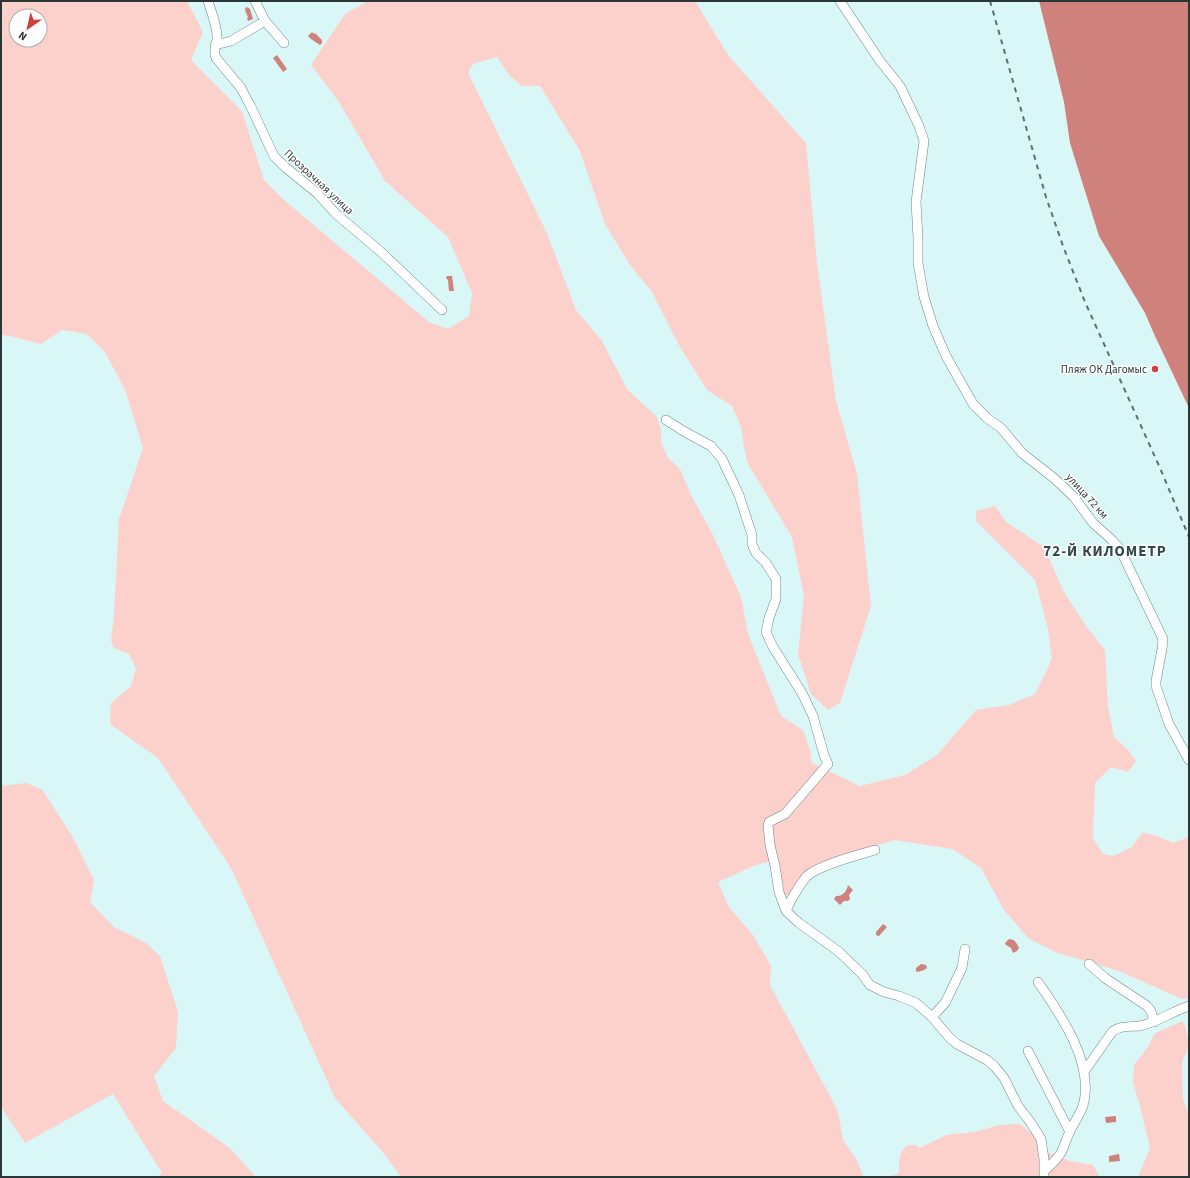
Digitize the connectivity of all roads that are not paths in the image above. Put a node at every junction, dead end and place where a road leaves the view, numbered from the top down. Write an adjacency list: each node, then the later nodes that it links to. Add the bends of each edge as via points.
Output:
1 (208, 1): 6 (street, Прозрачная улица, via 216,32)
2 (255, 1): 4 (street)
3 (840, 1): 9 (street, улица 72 км, via 900,86 924,141 916,202 918,263 933,326 949,362 973,404 1001,428 1022,453 1074,497 1093,523 1120,549 1163,638 1156,686 1168,724)
4 (265, 21): 5 (street); 6 (street, via 230,41)
5 (284, 43)
6 (215, 45): 7 (street, Прозрачная улица, via 216,58 241,88 274,156)
7 (442, 310)
8 (666, 420): 11 (street, via 711,446 722,459 734,483 752,535 752,544 776,579 776,599 766,632 772,647 813,716 828,764 785,814 769,822 770,845 779,892)
9 (1189, 760)
10 (875, 850): 11 (street, via 822,868 808,876)
11 (786, 911): 16 (street, via 838,951 870,985 916,1004)
12 (965, 949): 16 (street, via 962,968 945,1003)
13 (1089, 964): 17 (street, via 1147,1006)
14 (1038, 982): 19 (street, via 1061,1015 1077,1048)
15 (1189, 1006): 17 (street)
16 (932, 1017): 21 (street, via 957,1044 987,1060 1004,1078 1018,1106 1041,1140)
17 (1154, 1022): 19 (street, via 1116,1029)
18 (1028, 1051): 20 (street)
19 (1084, 1072): 20 (street, via 1086,1082 1083,1106)
20 (1070, 1132): 21 (street, via 1062,1152)
21 (1044, 1174)

